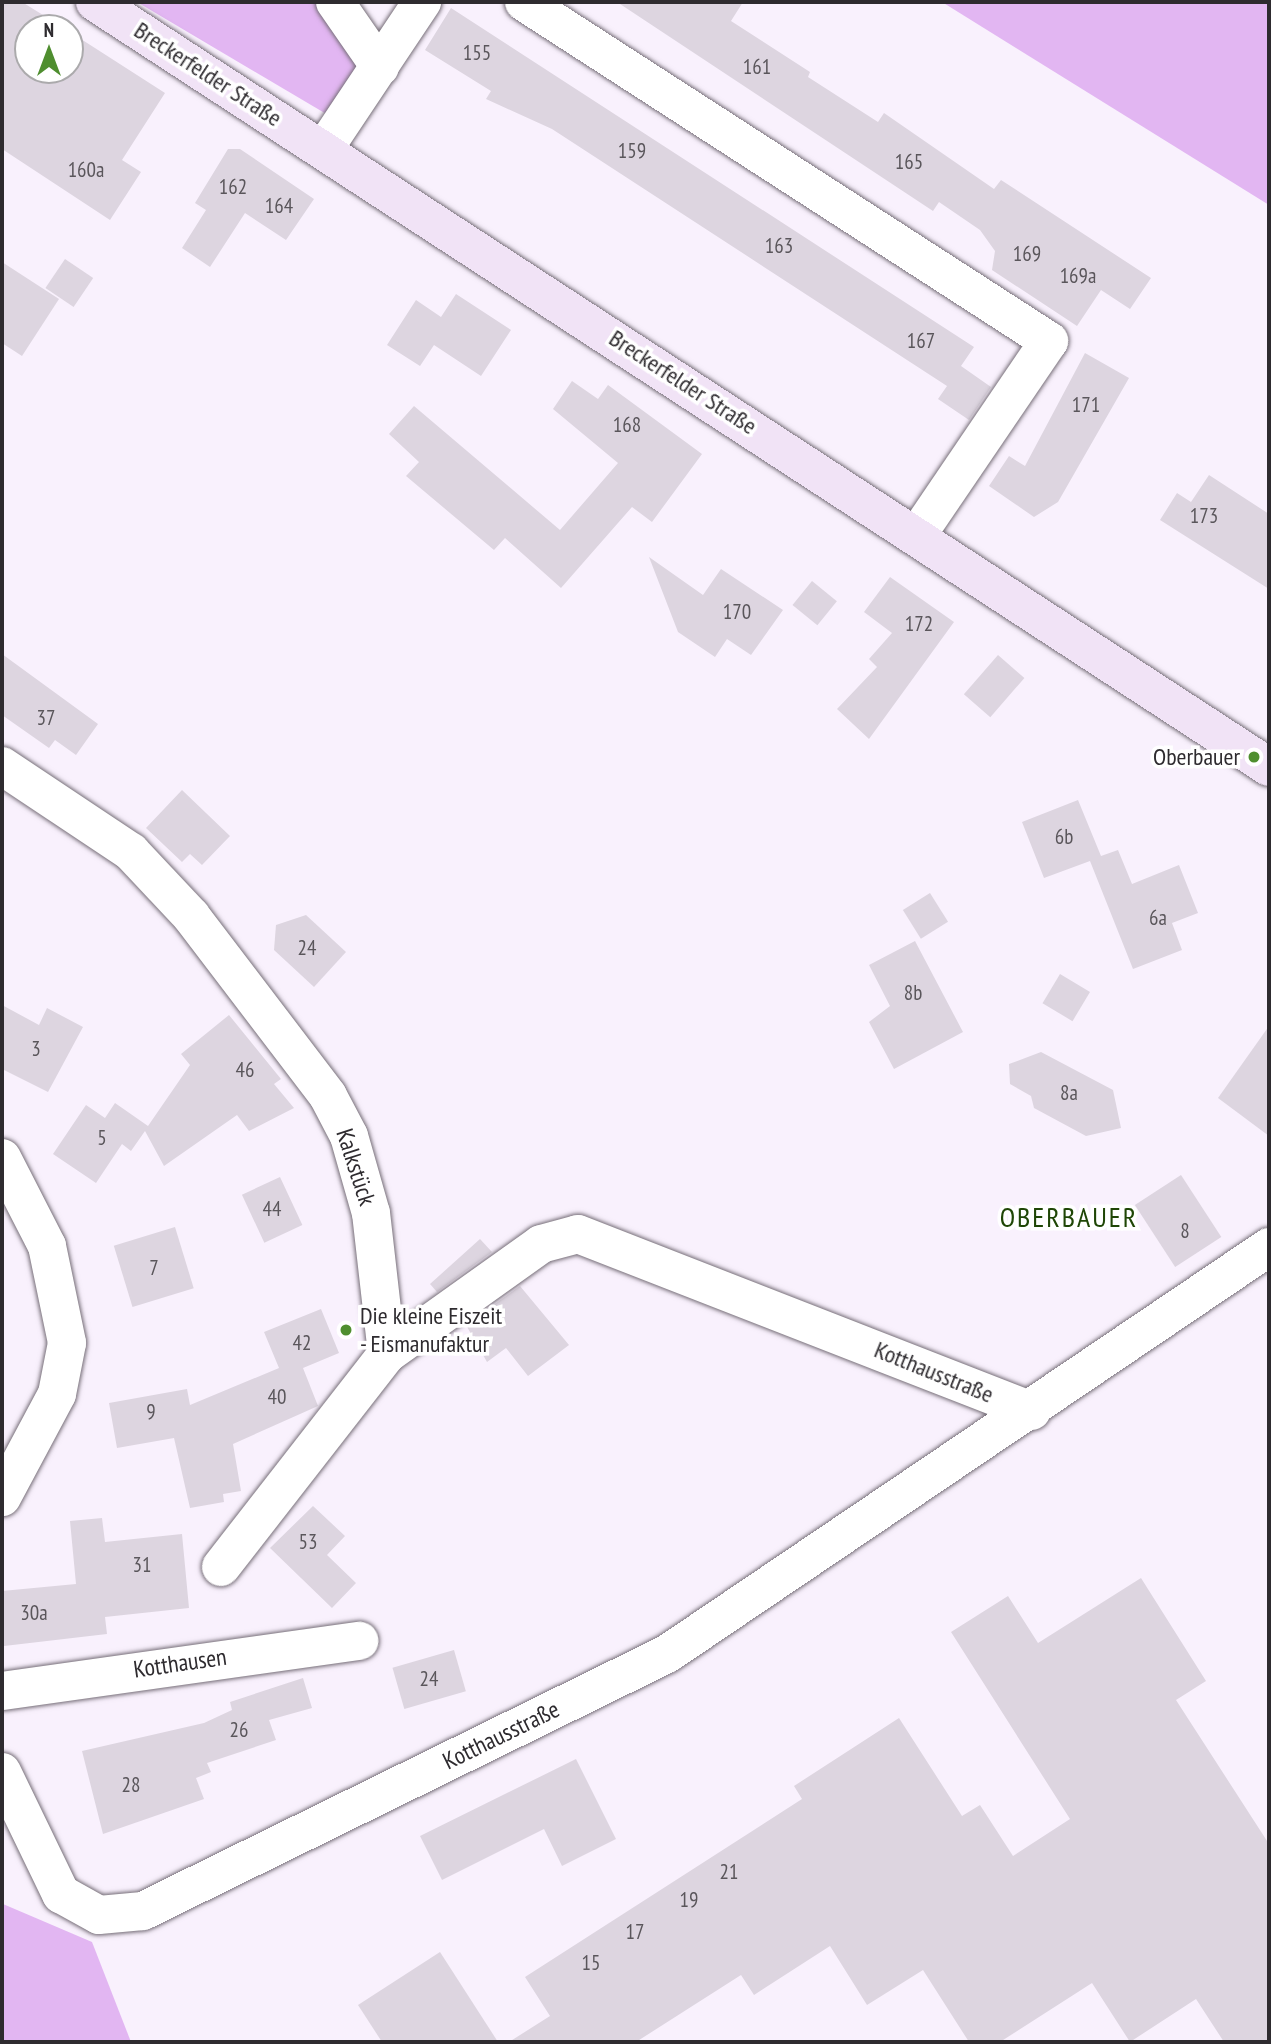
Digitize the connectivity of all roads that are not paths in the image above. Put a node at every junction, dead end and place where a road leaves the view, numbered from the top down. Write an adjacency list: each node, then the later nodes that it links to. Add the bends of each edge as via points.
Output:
1 (95, 2): 6 (main road, Breckerfelder Straße)
2 (335, 2): 5 (street)
3 (422, 2): 5 (street)
4 (524, 2): 7 (street, via 1049,341)
5 (380, 67): 6 (street)
6 (324, 149): 7 (main road, Breckerfelder Straße)
7 (917, 535): 9 (main road, Breckerfelder Straße)
8 (2, 766): 12 (street, Kalkstück, via 131,852 191,916 328,1096 349,1136 371,1213)
9 (1269, 767)
10 (2, 1158): 14 (street, via 47,1246 67,1343 57,1394)
11 (1269, 1247): 13 (street, Kotthausstraße)
12 (385, 1348): 13 (street, Kotthausstraße, via 541,1244 578,1234); 15 (street)
13 (1032, 1411): 18 (street, Kotthausstraße, via 667,1654 143,1911 99,1915 61,1894)
14 (2, 1497)
15 (221, 1567)
16 (360, 1640): 17 (street, Kotthausen)
17 (2, 1691)
18 (2, 1772)

